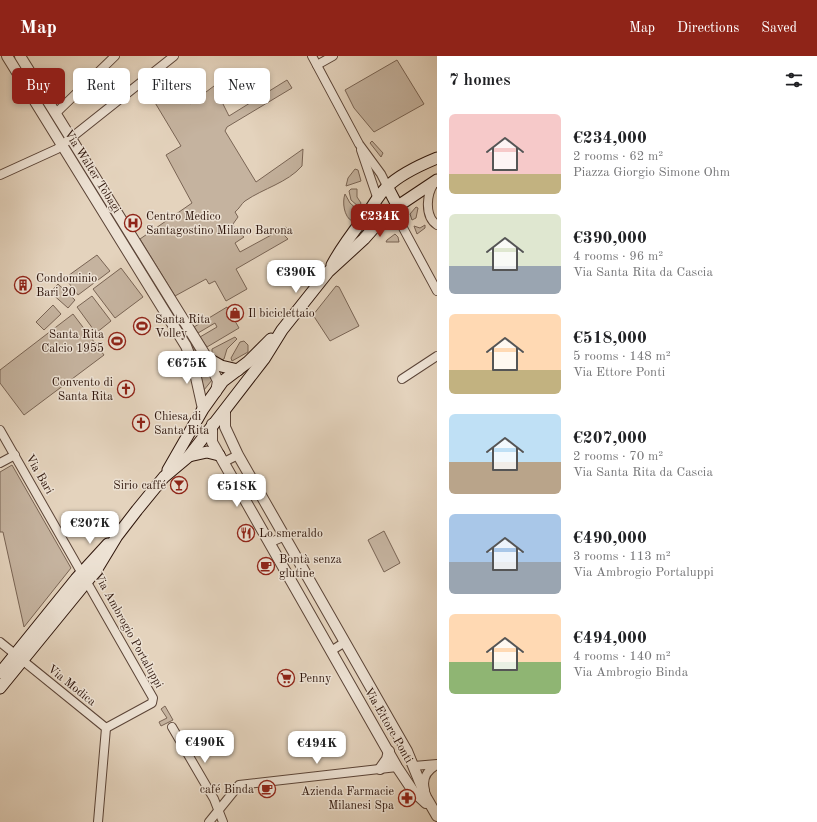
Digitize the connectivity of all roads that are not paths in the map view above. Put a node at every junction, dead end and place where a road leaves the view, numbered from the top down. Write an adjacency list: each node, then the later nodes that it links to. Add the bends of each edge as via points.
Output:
1 (7, 56): 11 (street, Via Walter Tobagi)
2 (20, 56): 8 (street, Via Walter Tobagi)
3 (114, 56): 8 (street)
4 (174, 56): 9 (street)
5 (312, 56): 7 (street)
6 (333, 56): 7 (street)
7 (317, 65): 10 (street)
8 (56, 113): 9 (street, Via Walter Tobagi)
9 (72, 138): 11 (street); 27 (street, Via Walter Tobagi)
10 (359, 144): 17 (street); 18 (street)
11 (62, 145): 15 (street); 31 (street, Via Walter Tobagi, via 186,346 194,364)
12 (437, 152): 14 (street)
13 (437, 158): 14 (main road)
14 (422, 164): 17 (main road)
15 (0, 175)
16 (436, 181): 19 (main road); 21 (street, via 428,207 430,218)
17 (388, 186): 18 (main road); 19 (main road)
18 (377, 197): 20 (main road); 23 (main road, via 368,213 346,240)
19 (398, 207): 20 (main road); 22 (street)
20 (386, 214): 22 (street); 23 (main road, via 364,239)
21 (436, 225)
22 (402, 226): 24 (street)
23 (328, 272): 25 (main road)
24 (437, 291)
25 (282, 330): 28 (main road); 32 (main road, via 264,359)
26 (437, 356): 29 (street)
27 (207, 358): 28 (main road, via 221,366); 30 (street, Via Walter Tobagi, via 218,382)
28 (238, 370): 30 (main road, via 224,381)
29 (402, 379)
30 (216, 392): 31 (main road); 32 (main road)
31 (203, 409): 33 (main road); 40 (main road)
32 (225, 410): 33 (main road); 36 (street, Via Ettore Ponti, via 225,428)
33 (212, 424): 37 (main road); 38 (street, Via Ettore Ponti, via 212,442)
34 (0, 430): 35 (street, Via Bari)
35 (15, 455): 39 (street); 43 (street, Via Bari)
36 (238, 455): 38 (street); 41 (street, Via Ettore Ponti)
37 (189, 456): 38 (main road, via 207,452); 40 (main road)
38 (222, 458): 42 (street, Via Ettore Ponti)
39 (0, 463)
40 (164, 477): 43 (main road, via 117,536 99,552)
41 (285, 536): 42 (street); 45 (street, Via Ettore Ponti)
42 (269, 543): 46 (street, Via Ettore Ponti)
43 (85, 576): 47 (main road); 51 (street, Via Ambrogio Portaluppi, via 154,701)
44 (0, 642): 47 (street, Via Modica)
45 (345, 642): 46 (street); 54 (street, Via Ettore Ponti)
46 (331, 651): 52 (street, Via Ettore Ponti)
47 (20, 657): 48 (main road); 49 (main road); 51 (street, Via Modica)
48 (0, 673)
49 (0, 688)
50 (172, 727): 59 (street)
51 (106, 728): 61 (street)
52 (389, 751): 55 (street, Via Ettore Ponti); 56 (street)
53 (437, 764): 54 (street); 57 (street, via 424,780)
54 (414, 766): 55 (street); 57 (street, Via Ettore Ponti)
55 (397, 767): 56 (street); 58 (street, Via Ettore Ponti, via 413,791)
56 (380, 769): 59 (street, via 239,785)
57 (426, 797): 58 (street, Via Ettore Ponti)
58 (432, 807): 60 (street, Via Ettore Ponti)
59 (219, 811): 62 (street); 63 (street)
60 (437, 816)
61 (98, 822)
62 (209, 822)
63 (223, 822)

